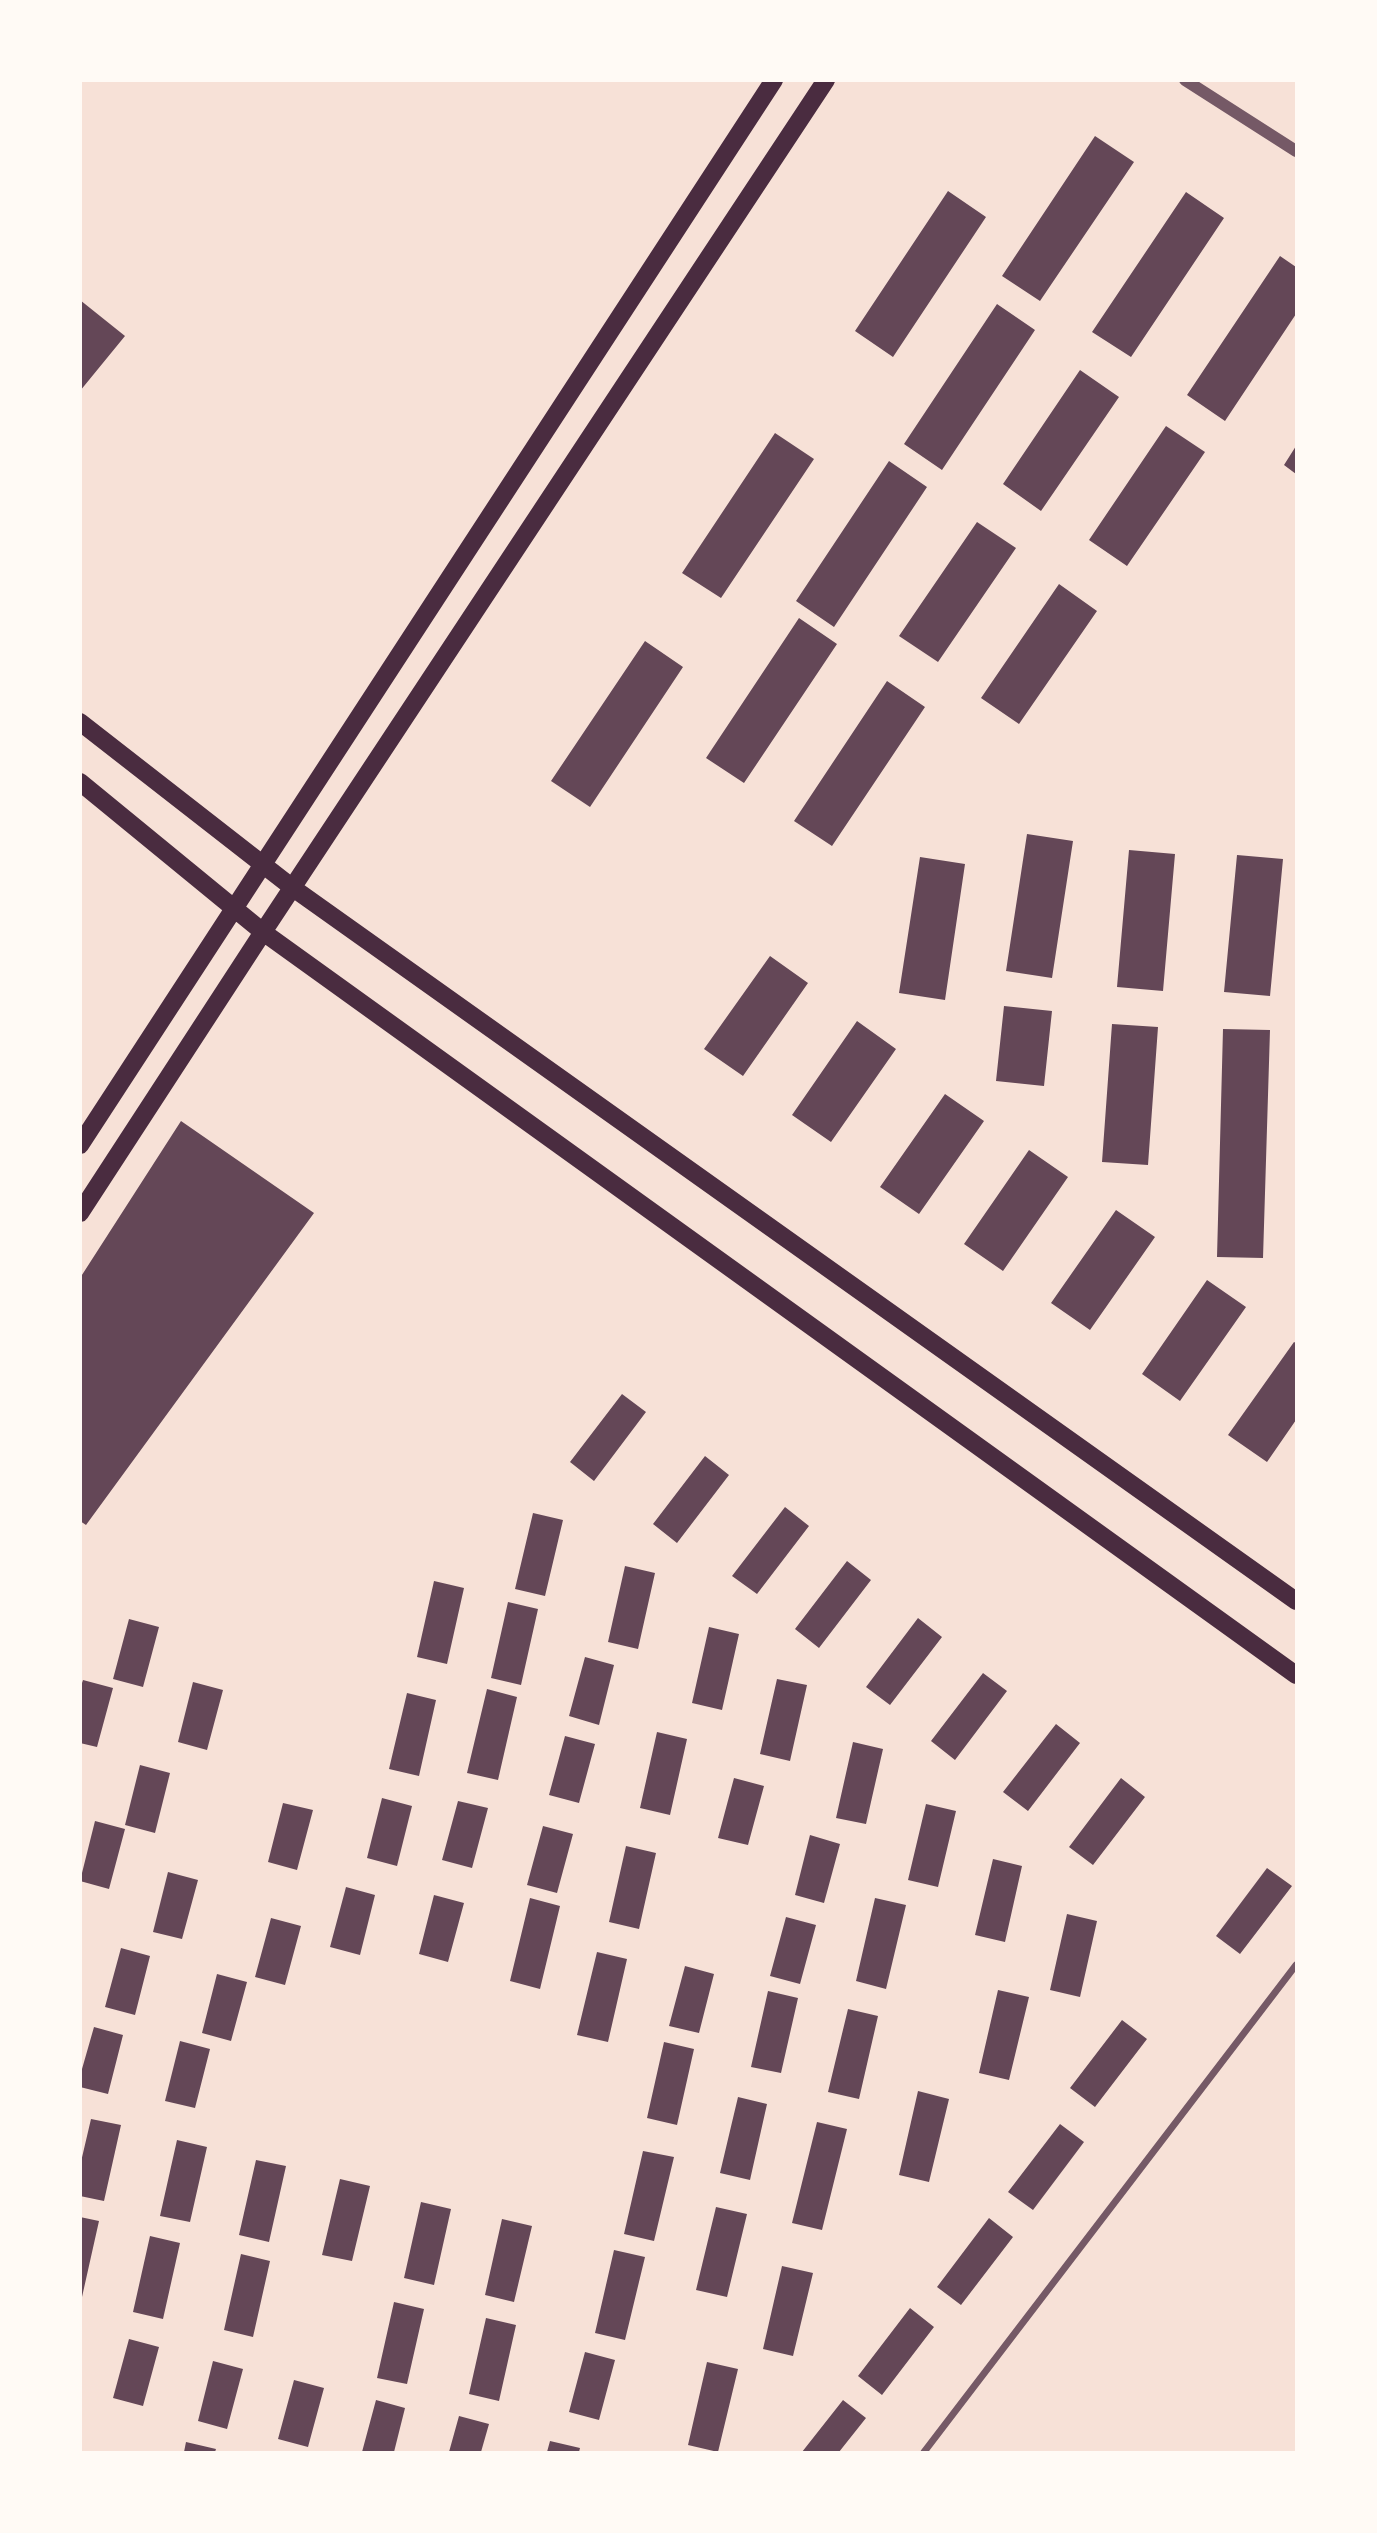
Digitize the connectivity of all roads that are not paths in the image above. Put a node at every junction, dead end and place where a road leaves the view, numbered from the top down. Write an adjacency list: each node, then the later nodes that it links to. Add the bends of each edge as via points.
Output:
1 (774, 80): 7 (main road)
2 (826, 80): 8 (main road)
3 (1185, 80): 4 (street)
4 (1297, 151)
5 (80, 722): 7 (main road)
6 (80, 782): 9 (main road)
7 (262, 863): 8 (main road); 9 (main road)
8 (293, 888): 10 (main road); 13 (main road)
9 (234, 908): 10 (main road); 11 (main road)
10 (263, 932): 12 (main road); 14 (main road)
11 (80, 1146)
12 (80, 1213)
13 (1297, 1601)
14 (1297, 1675)
15 (1297, 1965): 16 (street)
16 (925, 2452)

